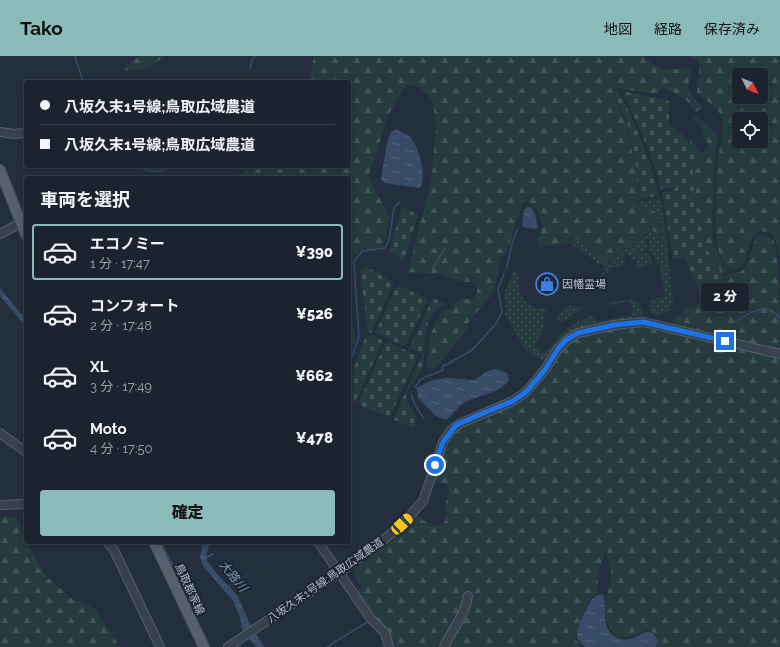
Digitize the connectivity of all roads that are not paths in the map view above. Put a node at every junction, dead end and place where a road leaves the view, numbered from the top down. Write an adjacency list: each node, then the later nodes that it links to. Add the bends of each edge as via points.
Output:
1 (0, 132): 2 (street)
2 (24, 133)
3 (0, 170): 4 (main road)
4 (23, 221): 5 (street)
5 (0, 234)
6 (780, 354): 14 (street, 八坂久末1号線;鳥取広域農道, via 643,322 578,333 566,340 558,349 526,392 513,401 461,423 451,430 443,442 423,501 385,539)
7 (0, 433): 8 (street)
8 (24, 451)
9 (24, 504): 10 (street)
10 (0, 505)
11 (109, 544): 16 (street, via 114,550)
12 (155, 544): 17 (main road, 鳥取郡家線)
13 (319, 544): 14 (street)
14 (340, 572): 18 (street, 八坂久末1号線;鳥取広域農道); 19 (street, via 371,619 385,633)
15 (468, 596): 20 (street, via 467,606)
16 (160, 647)
17 (204, 647)
18 (228, 647)
19 (389, 647)
20 (444, 647)

